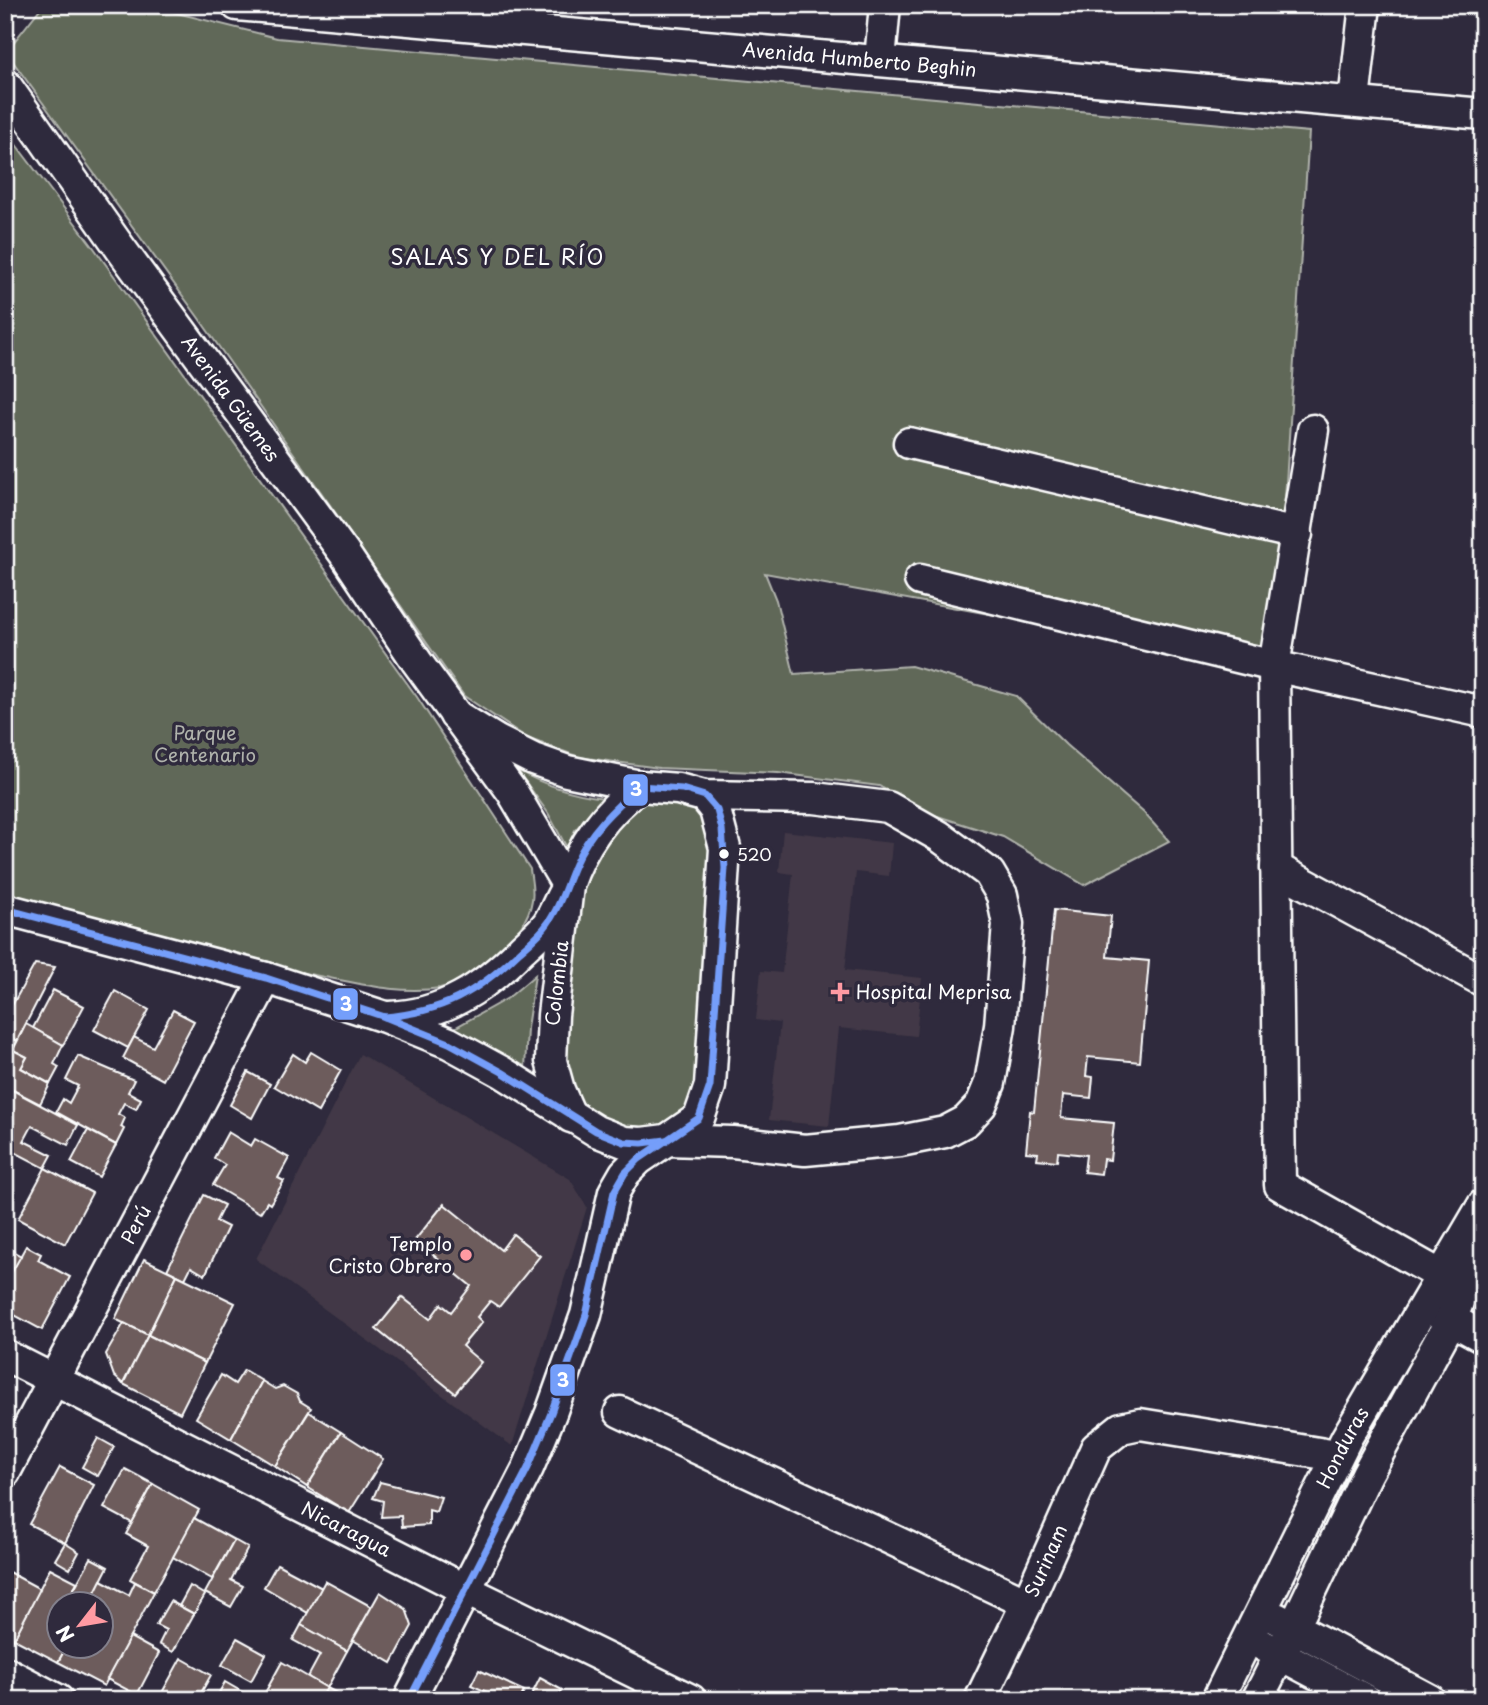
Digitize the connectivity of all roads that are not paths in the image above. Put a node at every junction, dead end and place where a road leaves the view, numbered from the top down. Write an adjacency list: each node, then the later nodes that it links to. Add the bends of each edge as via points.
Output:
1 (237, 5): 4 (street, Avenida Humberto Beghin)
2 (885, 5): 4 (street)
3 (1365, 5): 6 (street)
4 (880, 60): 6 (street, Avenida Humberto Beghin)
5 (5, 84): 14 (street, Avenida Güemes, via 344,553)
6 (1354, 102): 7 (street, Avenida Humberto Beghin)
7 (1483, 114)
8 (1313, 430): 10 (street)
9 (909, 443): 10 (street)
10 (1297, 534): 12 (street)
11 (920, 580): 12 (street)
12 (1273, 666): 13 (street); 17 (street)
13 (1483, 712)
14 (454, 715): 15 (street, via 533,759); 18 (street, Avenida Güemes, via 513,793)
15 (640, 786): 16 (street); 18 (street, Colombia, via 597,827)
16 (705, 796): 24 (street, via 715,810 725,848 710,1086 699,1118); 24 (street, via 814,798 888,807 939,835 989,873 1002,895 1007,924 1000,1027 990,1083 981,1105 966,1121 945,1132 805,1150)
17 (1276, 868): 21 (street); 27 (street, via 1280,1185)
18 (568, 886): 22 (street, via 547,924 477,988 449,1005 415,1016); 23 (street, Colombia, via 551,1062)
19 (5, 909): 20 (street)
20 (266, 978): 22 (street); 32 (street, Perú)
21 (1483, 981)
22 (385, 1017): 23 (street, via 449,1043)
23 (571, 1117): 24 (street, via 624,1142)
24 (666, 1140): 36 (street, via 625,1173 614,1192 586,1315 551,1413)
25 (1483, 1205): 27 (street, Honduras)
26 (1483, 1246): 27 (street, Honduras)
27 (1453, 1281): 28 (street, Honduras); 29 (street, Honduras)
28 (1426, 1304): 29 (street); 34 (street, Honduras)
29 (1451, 1320): 30 (street); 39 (street, Honduras, via 1367,1474)
30 (1483, 1337)
31 (5, 1355): 32 (street, Nicaragua)
32 (55, 1380): 35 (street, Perú); 36 (street, Nicaragua)
33 (620, 1412): 37 (street)
34 (1337, 1456): 37 (street, Surinam, via 1140,1424 1121,1428 1096,1448); 38 (street, Honduras)
35 (5, 1472)
36 (466, 1590): 44 (street); 45 (street, Nicaragua)
37 (1027, 1603): 46 (street, Surinam)
38 (1261, 1611): 39 (street); 40 (street, Honduras)
39 (1294, 1627): 41 (street, Honduras); 50 (street)
40 (1248, 1637): 41 (street); 47 (street, Honduras)
41 (1280, 1655): 48 (street, Honduras); 49 (street)
42 (5, 1672): 43 (street)
43 (58, 1700)
44 (409, 1700)
45 (691, 1700)
46 (979, 1700)
47 (1216, 1700)
48 (1257, 1700)
49 (1366, 1700)
50 (1430, 1700)

